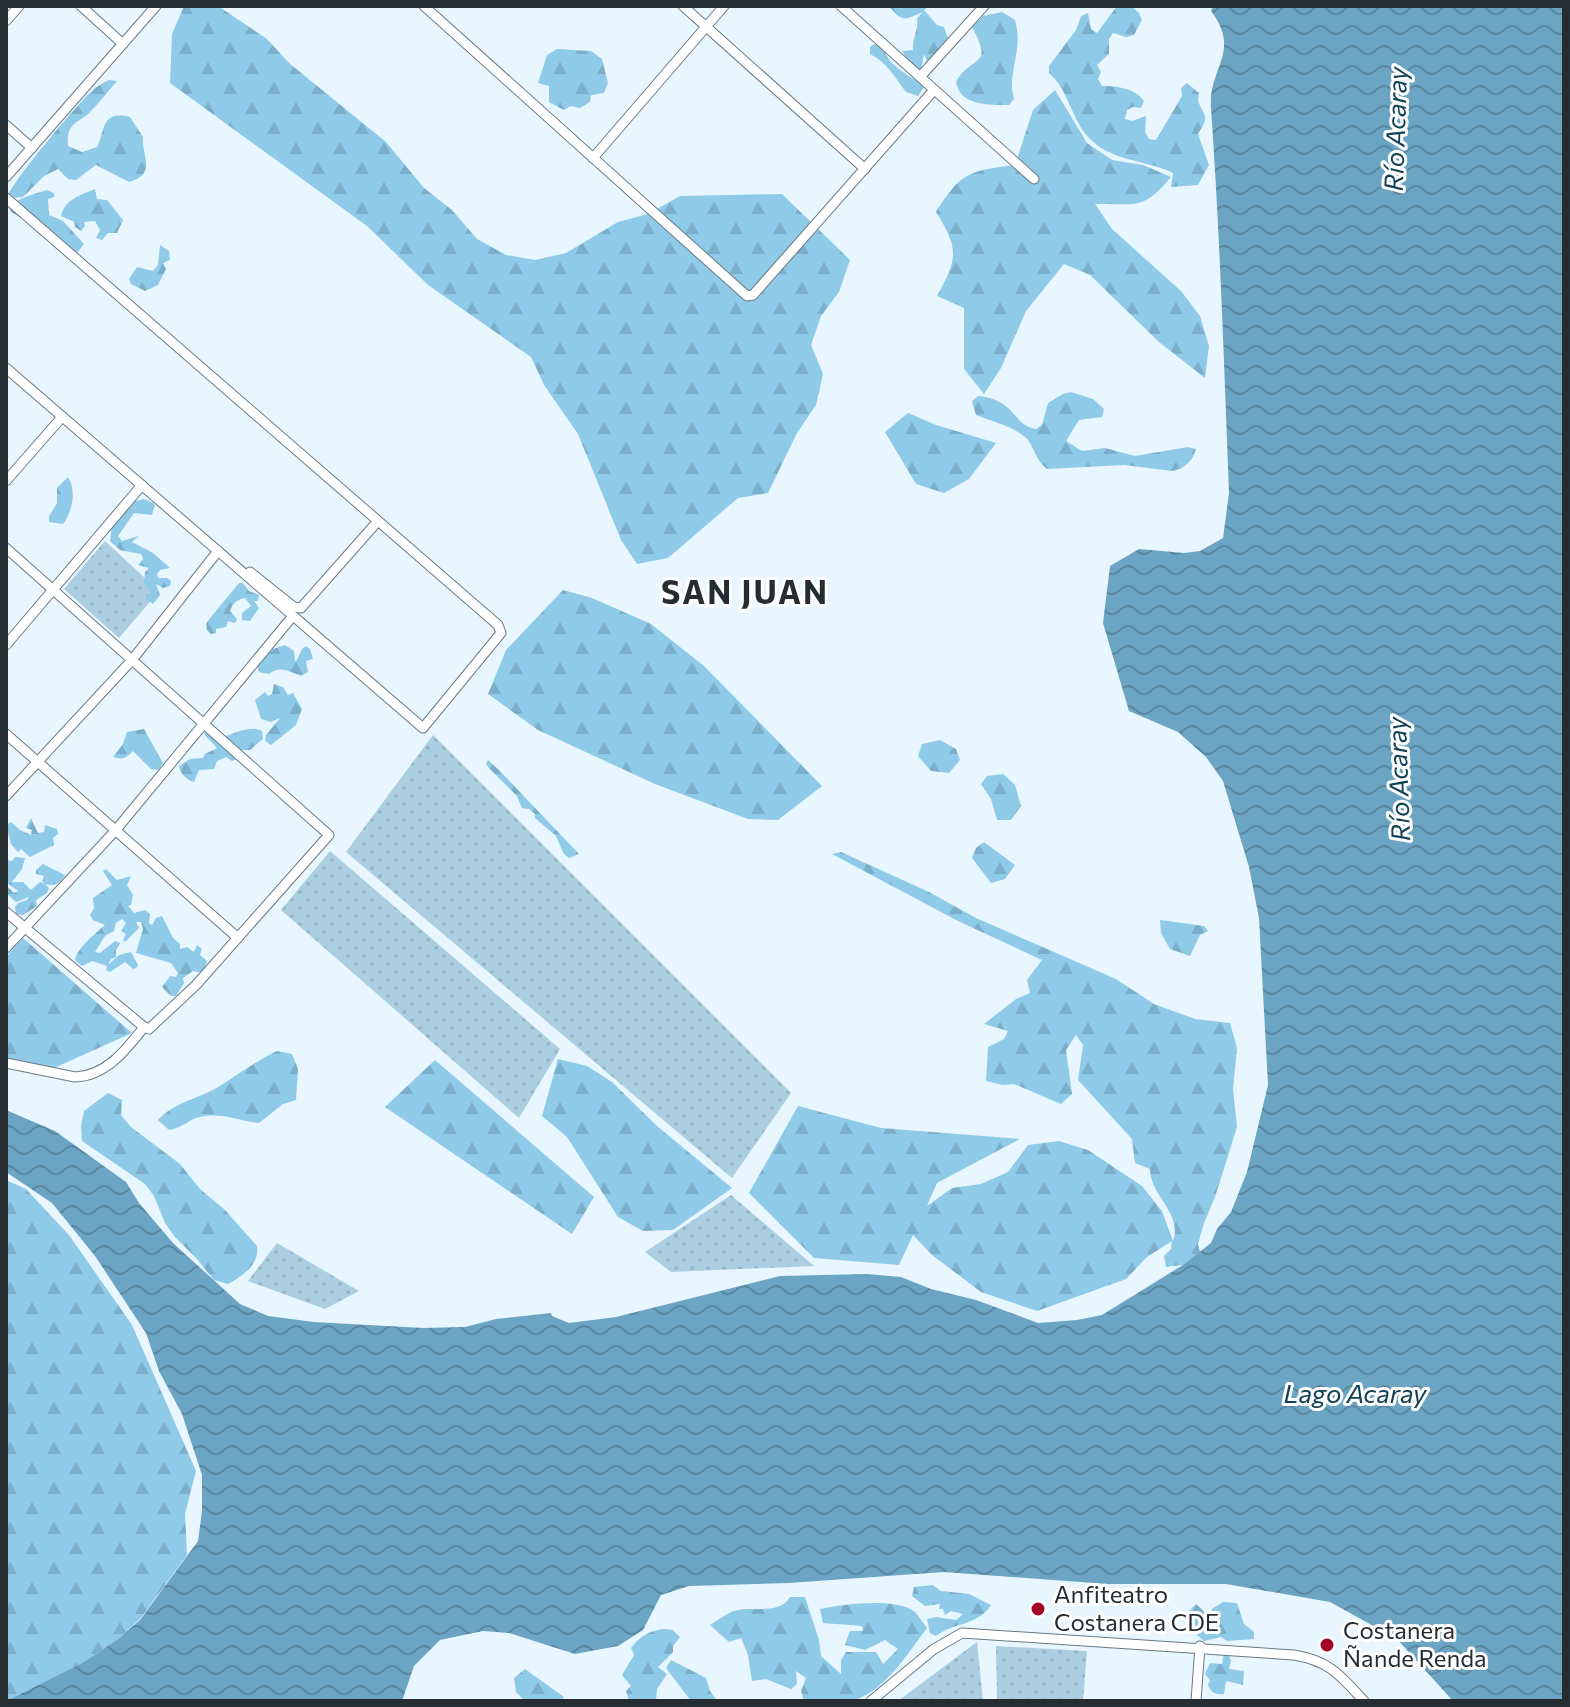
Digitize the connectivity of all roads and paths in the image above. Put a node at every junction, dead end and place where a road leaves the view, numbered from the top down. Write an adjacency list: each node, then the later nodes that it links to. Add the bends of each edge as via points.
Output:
1 (19, 6): 9 (street)
2 (81, 6): 11 (street)
3 (156, 6): 11 (street)
4 (683, 6): 10 (street)
5 (724, 6): 10 (street)
6 (984, 6): 12 (street)
7 (845, 7): 12 (street)
8 (431, 8): 16 (street)
9 (6, 21)
10 (706, 27): 16 (street); 17 (street)
11 (123, 44): 15 (street)
12 (920, 77): 13 (street)
13 (934, 90): 17 (street); 19 (street)
14 (6, 125): 15 (street)
15 (32, 148): 18 (street)
16 (593, 158): 17 (street, via 747,296)
17 (865, 169)
18 (6, 177)
19 (1034, 179)
20 (6, 198): 25 (street)
21 (6, 368): 22 (street)
22 (62, 417): 23 (street); 24 (street)
23 (6, 481)
24 (142, 485): 27 (street); 29 (street)
25 (378, 521): 28 (street, via 301,608); 30 (street, via 501,633 423,728)
26 (6, 548): 29 (street)
27 (218, 551): 28 (street); 32 (street)
28 (235, 566): 30 (street)
29 (54, 590): 31 (street); 32 (street)
30 (292, 617): 33 (street)
31 (6, 645)
32 (132, 660): 33 (street); 35 (street)
33 (205, 725): 37 (street); 40 (street, via 329,835)
34 (6, 734): 35 (street)
35 (37, 762): 36 (street); 37 (street)
36 (6, 796)
37 (115, 831): 39 (street); 40 (street)
38 (6, 912): 39 (street)
39 (24, 928): 41 (street); 42 (street)
40 (238, 938): 42 (street, via 155,1026)
41 (6, 948)
42 (144, 1027): 43 (street, via 111,1065 86,1077)
43 (6, 1063)
44 (1200, 1646): 45 (street, via 962,1633); 46 (street); 47 (street, via 1315,1659 1333,1668)
45 (871, 1701)
46 (1196, 1701)
47 (1364, 1701)

